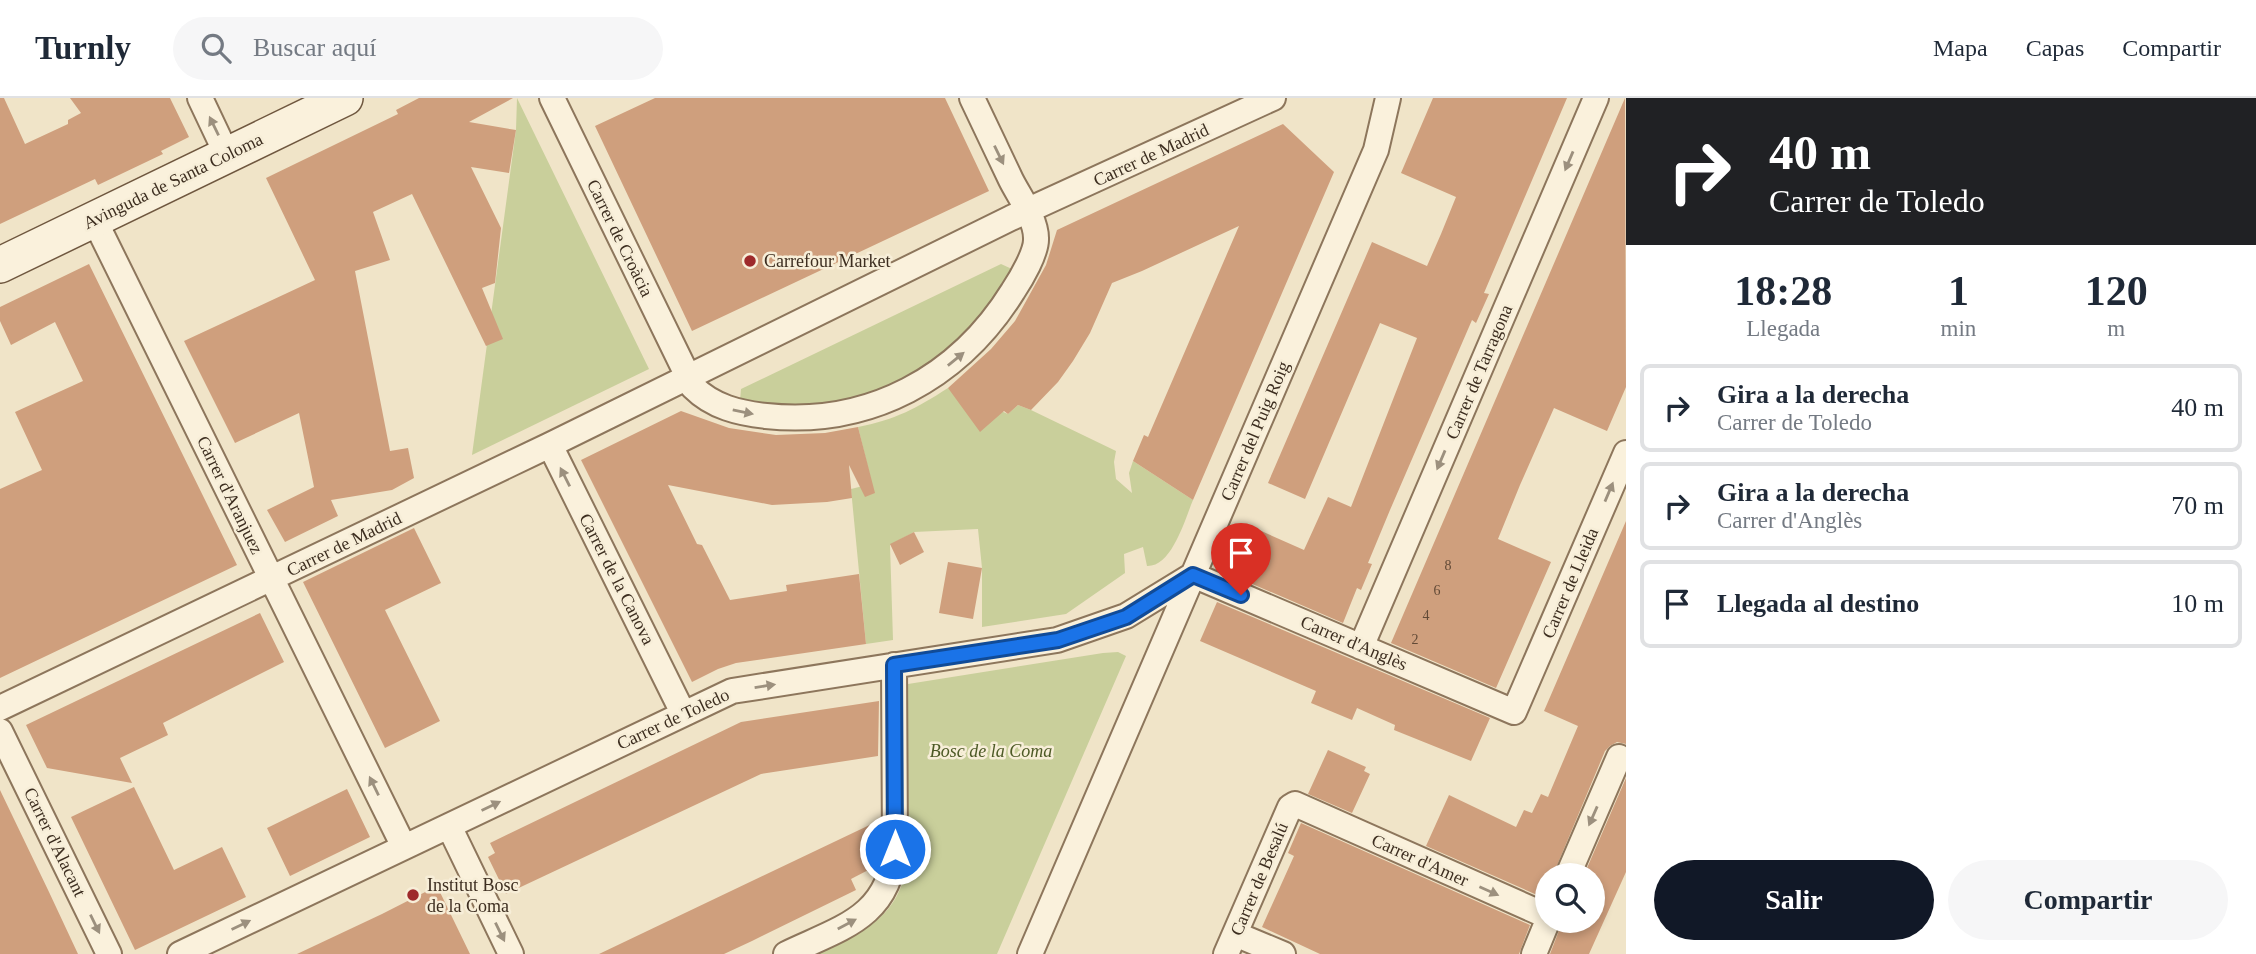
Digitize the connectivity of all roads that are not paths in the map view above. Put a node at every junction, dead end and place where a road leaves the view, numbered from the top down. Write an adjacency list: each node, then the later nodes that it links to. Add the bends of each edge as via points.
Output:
1 (200, 98): 8 (street, one-way to 1)
2 (345, 98): 8 (main road, Avinguda de Santa Coloma)
3 (552, 98): 12 (street, Carrer de Croàcia)
4 (972, 98): 9 (street, one-way to 9)
5 (1273, 98): 9 (street, Carrer de Madrid)
6 (1388, 98): 15 (street, Carrer del Puig Roig, via 1377,150)
7 (1596, 98): 17 (street, Carrer de Tarragona, one-way to 17)
8 (228, 155): 10 (main road, Avinguda de Santa Coloma)
9 (1028, 211): 12 (street, Carrer de Madrid); 12 (street, one-way to 9, via 715,404 790,419 866,408 914,388 971,346 1005,305 1037,238)
10 (94, 219): 11 (main road, Avinguda de Santa Coloma); 16 (street, Carrer d'Aranjuez)
11 (0, 265)
12 (687, 377): 13 (street, Carrer de Madrid)
13 (550, 445): 16 (street, Carrer de Madrid); 21 (street, Carrer de la Canova, one-way to 13)
14 (1626, 453): 20 (street, Carrer de Lleida, one-way to 14)
15 (1193, 575): 17 (street, Carrer d'Anglès); 18 (street, Carrer de Toledo, via 1126,617 1058,640); 35 (street, Carrer del Puig Roig)
16 (271, 579): 19 (street, Carrer de Madrid); 26 (street, Carrer d'Aranjuez, one-way to 16)
17 (1361, 647): 20 (street, Carrer d'Anglès)
18 (894, 665): 21 (street, Carrer de Toledo, one-way to 18, via 732,691); 34 (street, one-way to 18, via 851,923 867,912 888,884 895,849)
19 (0, 708)
20 (1514, 712)
21 (683, 713): 25 (street, Carrer de Toledo, one-way to 21)
22 (0, 731): 31 (street, Carrer d'Alacant, one-way to 31)
23 (1624, 757): 27 (street, one-way to 27)
24 (1292, 805): 28 (street, Carrer d'Amer, one-way to 28); 30 (street, Carrer de Besalú)
25 (449, 826): 26 (street, Carrer de Toledo); 33 (street, one-way to 33)
26 (404, 847): 32 (street, Carrer de Toledo, one-way to 26)
27 (1574, 863)
28 (1535, 912)
29 (1542, 933): 37 (street)
30 (1231, 944): 36 (street)
31 (109, 954)
32 (180, 954)
33 (511, 954)
34 (786, 954)
35 (1030, 954)
36 (1283, 954)
37 (1534, 954)

